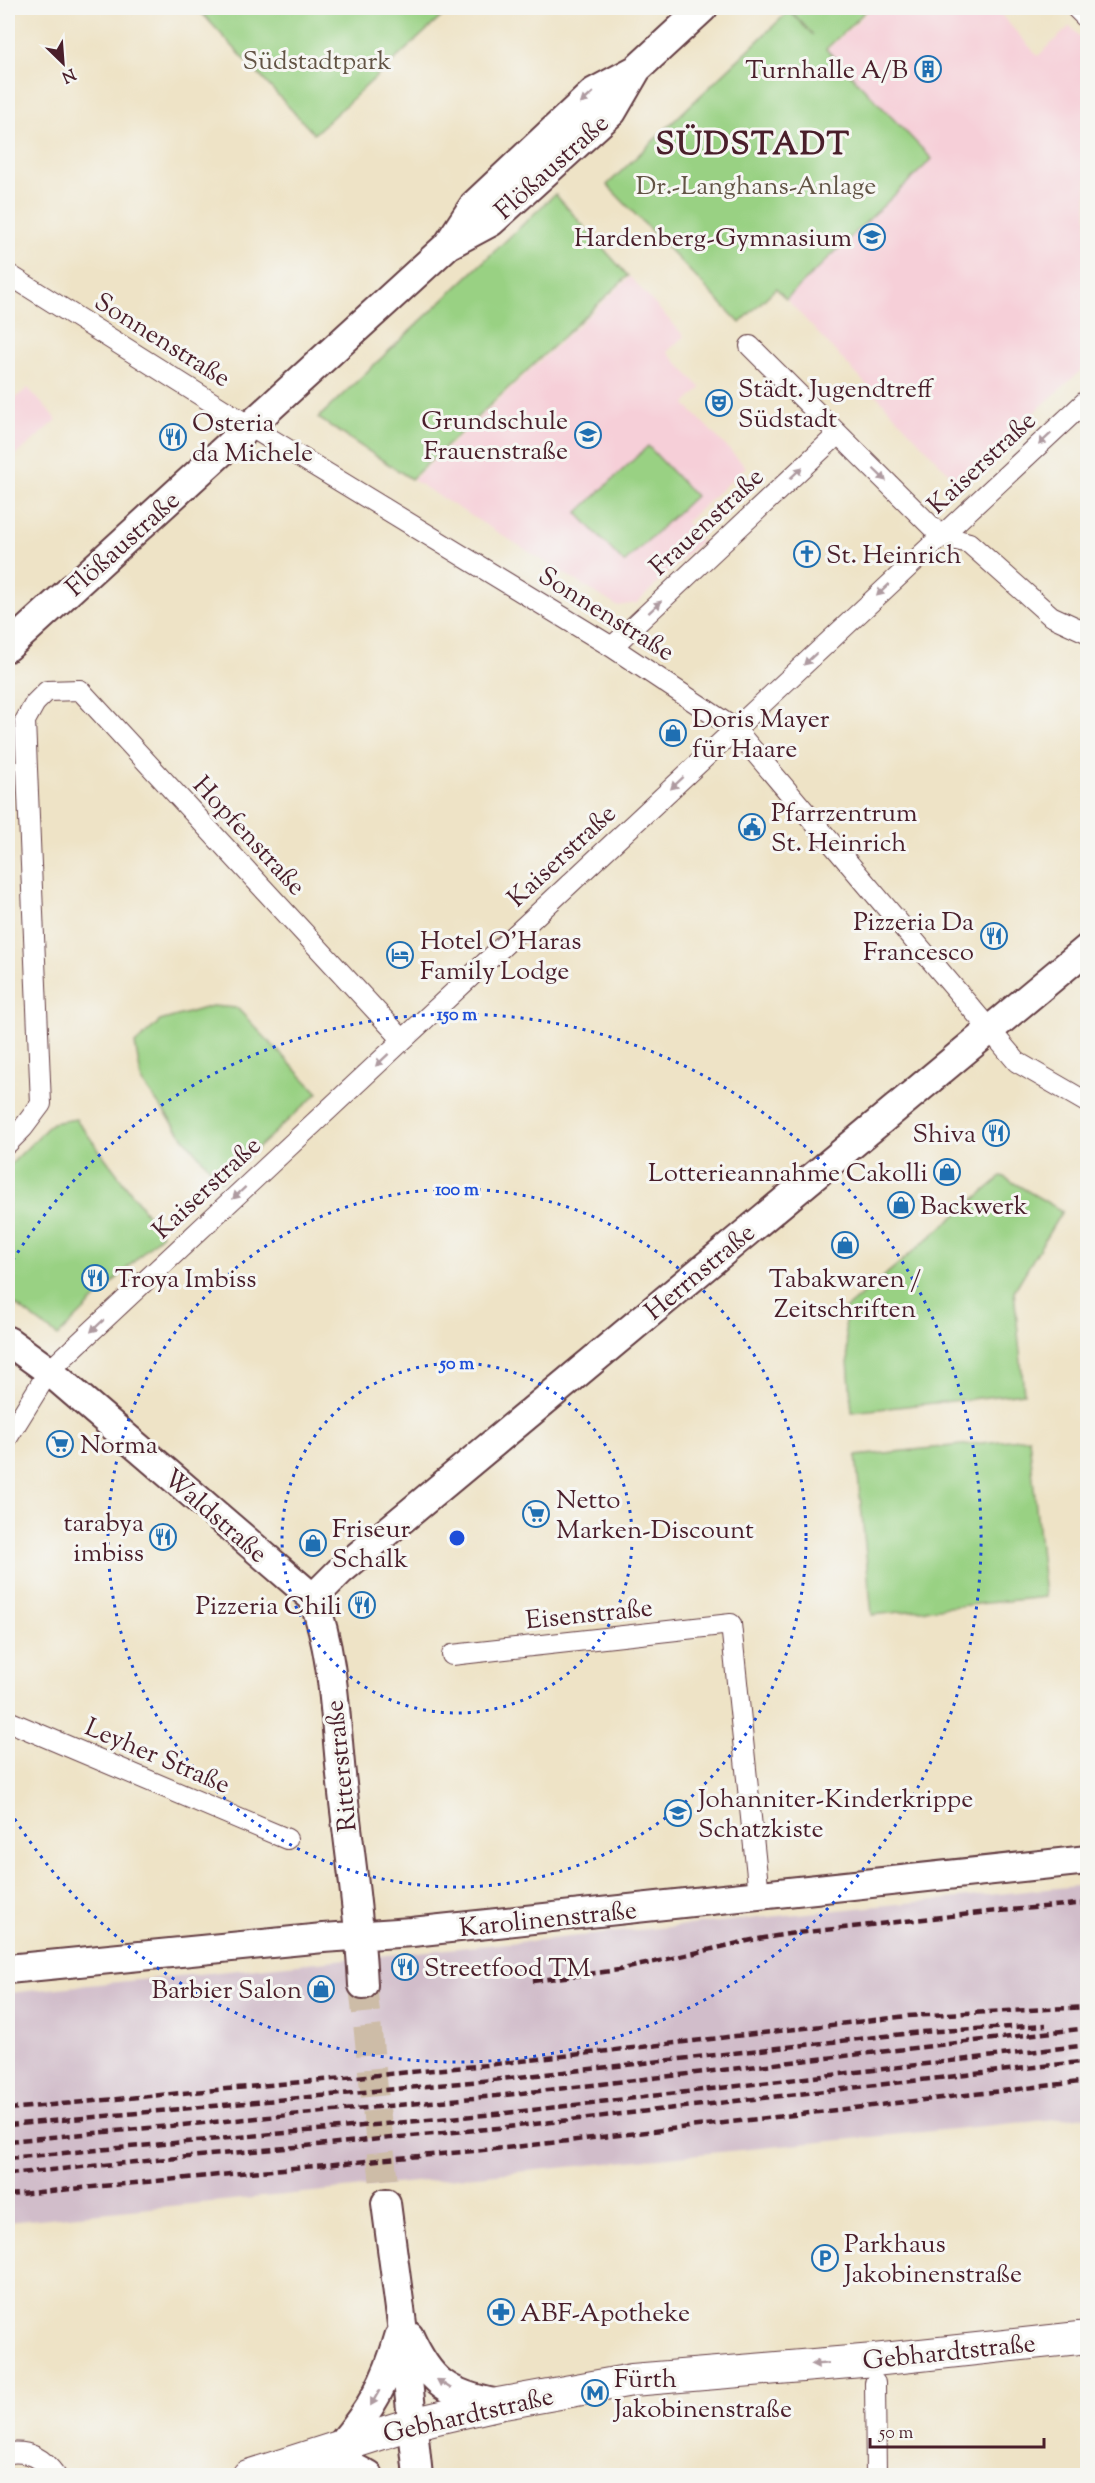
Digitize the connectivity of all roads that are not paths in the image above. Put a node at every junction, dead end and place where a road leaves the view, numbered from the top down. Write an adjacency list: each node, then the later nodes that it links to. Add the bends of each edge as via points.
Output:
1 (703, 8): 7 (street, Flößaustraße, via 637,69 594,92 544,137 474,205 448,244)
2 (1076, 8): 3 (street)
3 (1088, 20)
4 (8, 274): 7 (street, Sonnenstraße)
5 (750, 346): 8 (street)
6 (1088, 399): 9 (street, Kaiserstraße, one-way to 9)
7 (251, 427): 11 (street, Flößaustraße); 12 (street, Sonnenstraße)
8 (838, 434): 9 (street, one-way to 9); 12 (street, Frauenstraße, one-way to 8)
9 (941, 536): 10 (street, via 969,543 1051,616); 13 (street, Kaiserstraße, one-way to 13)
10 (1088, 633)
11 (8, 647)
12 (612, 647): 13 (street, Sonnenstraße)
13 (735, 729): 15 (street, Sonnenstraße); 16 (street, Kaiserstraße, one-way to 16)
14 (1088, 948): 15 (street, Herrnstraße)
15 (991, 1028): 17 (street, Sonnenstraße, via 1017,1062); 22 (street, Herrnstraße, via 340,1571)
16 (403, 1040): 18 (street, Hopfenstraße, via 80,690 47,691 25,721 41,1104); 20 (street, Kaiserstraße, one-way to 20)
17 (1088, 1103)
18 (8, 1143)
19 (8, 1341): 20 (street, Waldstraße)
20 (49, 1371): 21 (street, Kaiserstraße); 22 (street, Waldstraße)
21 (8, 1437)
22 (313, 1598): 28 (street, Ritterstraße, via 325,1636)
23 (452, 1655): 27 (street, Eisenstraße, via 731,1624)
24 (8, 1721): 25 (street, Leyher Straße)
25 (287, 1839)
26 (1088, 1860): 27 (street, Karolinenstraße)
27 (759, 1895): 28 (street, Karolinenstraße)
28 (360, 1936): 29 (street, Karolinenstraße); 30 (street, Ritterstraße)
29 (8, 1969)
30 (363, 1985)
31 (386, 2204): 32 (street)
32 (402, 2324): 35 (street, one-way to 32, via 460,2393 436,2379 423,2366); 36 (street); 37 (street, one-way to 37, via 377,2397)
33 (1088, 2337): 35 (main road, Gebhardtstraße, one-way to 35, via 632,2380)
34 (875, 2383): 44 (street)
35 (498, 2404): 36 (main road, Gebhardtstraße)
36 (411, 2424): 37 (main road, Gebhardtstraße); 43 (street)
37 (341, 2445): 39 (main road, Gebhardtstraße)
38 (8, 2453): 40 (street, via 22,2451 39,2457)
39 (306, 2456): 41 (main road, Gebhardtstraße); 42 (street, via 333,2459)
40 (56, 2475)
41 (248, 2475)
42 (369, 2475)
43 (418, 2475)
44 (876, 2475)

